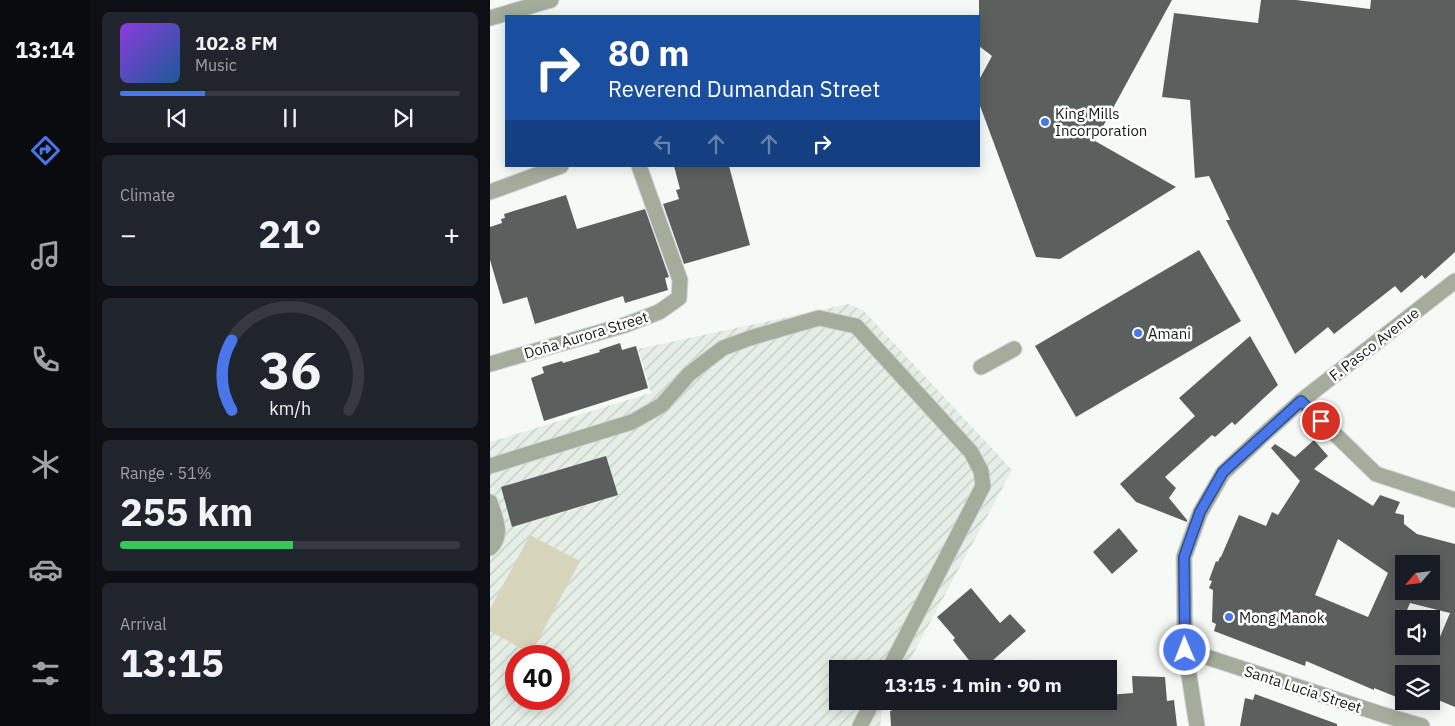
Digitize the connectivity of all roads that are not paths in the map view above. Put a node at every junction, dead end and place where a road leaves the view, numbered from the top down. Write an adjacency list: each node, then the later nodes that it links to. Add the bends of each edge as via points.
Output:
1 (551, 0): 2 (street)
2 (490, 18)
3 (558, 167): 5 (street)
4 (638, 167): 8 (street, Doña Aurora Street, via 680,280 679,298 659,312 625,325)
5 (490, 192)
6 (1455, 281): 10 (street, F. Pasco Avenue)
7 (1014, 349): 9 (street)
8 (490, 364)
9 (981, 368)
10 (1301, 401): 12 (street, via 1376,474); 15 (street, F. Pasco Avenue, via 1223,472 1200,512 1184,557)
11 (490, 466): 16 (street, via 632,422 662,405 689,374 723,348 819,318 856,326 972,452 981,471 983,486)
12 (1455, 500)
13 (490, 502): 14 (street, via 499,530)
14 (490, 548)
15 (1185, 650): 19 (street, F. Pasco Avenue); 20 (street, Santa Lucia Street)
16 (895, 660)
17 (868, 710): 18 (street)
18 (860, 726)
19 (1197, 726)
20 (1422, 726)

